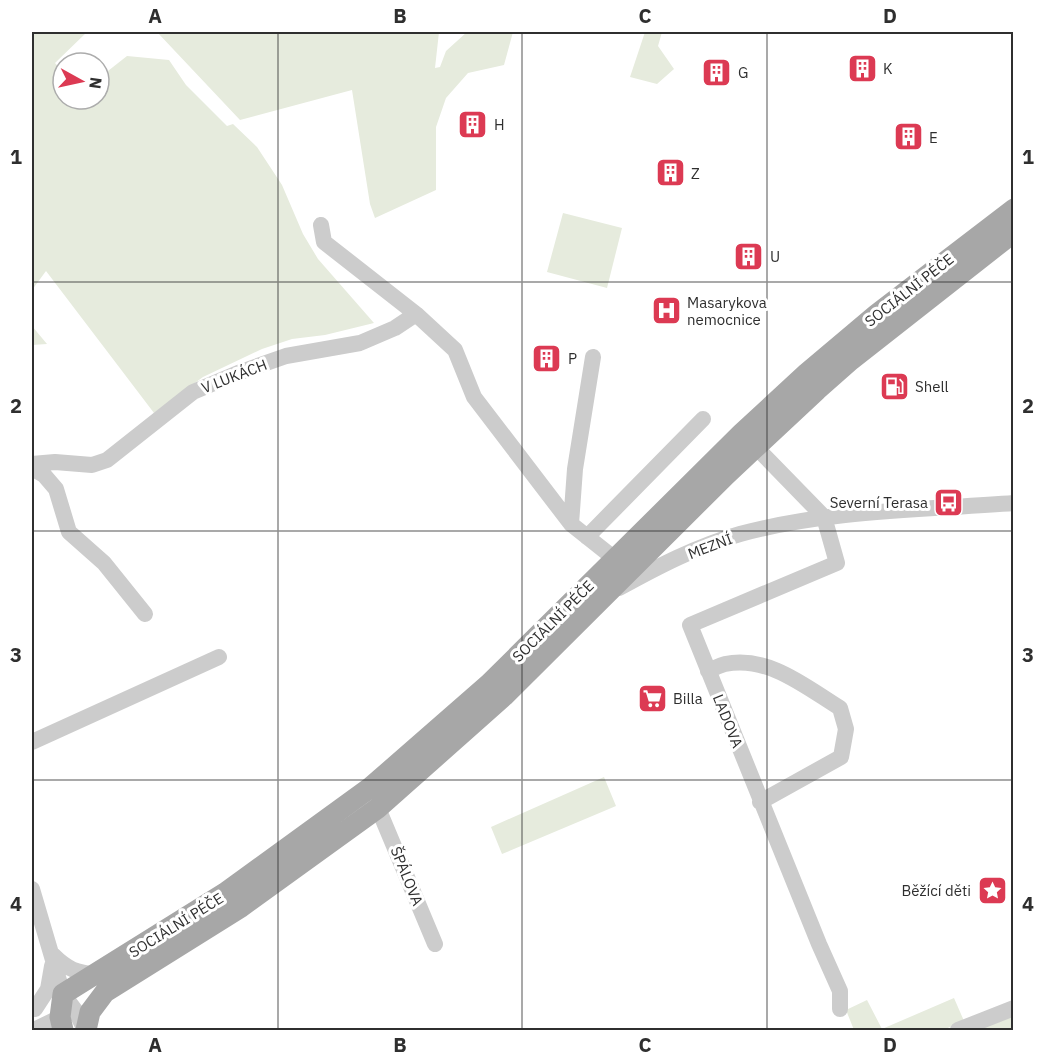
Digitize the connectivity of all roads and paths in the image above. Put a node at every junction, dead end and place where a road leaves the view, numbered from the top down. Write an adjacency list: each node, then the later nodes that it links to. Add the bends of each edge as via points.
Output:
1 (1014, 209): 7 (main road, SOCIÁLNÍ PÉČE, via 807,373)
2 (321, 225): 4 (street, via 324,242)
3 (1011, 240): 7 (main road, SOCIÁLNÍ PÉČE)
4 (416, 314): 8 (street, V LUKÁCH, via 396,328 360,343 286,357 193,392 106,460 92,465 55,462); 11 (street, via 455,350 474,397)
5 (593, 357): 11 (street, via 575,469)
6 (703, 419): 12 (street)
7 (748, 440): 10 (street); 13 (main road, SOCIÁLNÍ PÉČE); 14 (main road, SOCIÁLNÍ PÉČE)
8 (32, 466): 15 (street, via 56,489 69,532 104,563)
9 (1014, 503): 10 (street, MEZNÍ)
10 (824, 517): 14 (street, MEZNÍ, via 739,535 670,561); 17 (street, LADOVA, via 837,563 690,625)
11 (571, 524): 12 (street)
12 (587, 537): 13 (street)
13 (615, 559): 24 (main road, SOCIÁLNÍ PÉČE, via 489,684 360,796)
14 (605, 596): 20 (main road, SOCIÁLNÍ PÉČE, via 504,696)
15 (145, 614)
16 (219, 657): 18 (street)
17 (708, 671): 19 (street, LADOVA); 19 (street, via 725,664 756,663 786,675 840,708 846,729 841,757)
18 (32, 742)
19 (760, 802): 26 (street, LADOVA, via 840,990)
20 (378, 808): 22 (street, ŠPÁLOVA); 24 (main road, SOCIÁLNÍ PÉČE, via 242,907)
21 (32, 889): 23 (street)
22 (435, 944)
23 (52, 955): 24 (street, via 63,966); 27 (street, via 50,984); 28 (street)
24 (101, 983): 28 (main road, SOCIÁLNÍ PÉČE); 30 (main road)
25 (1014, 1008): 31 (street)
26 (840, 1009)
27 (33, 1010): 28 (street)
28 (66, 1013): 29 (street); 30 (street)
29 (34, 1030)
30 (86, 1030)
31 (958, 1030)

